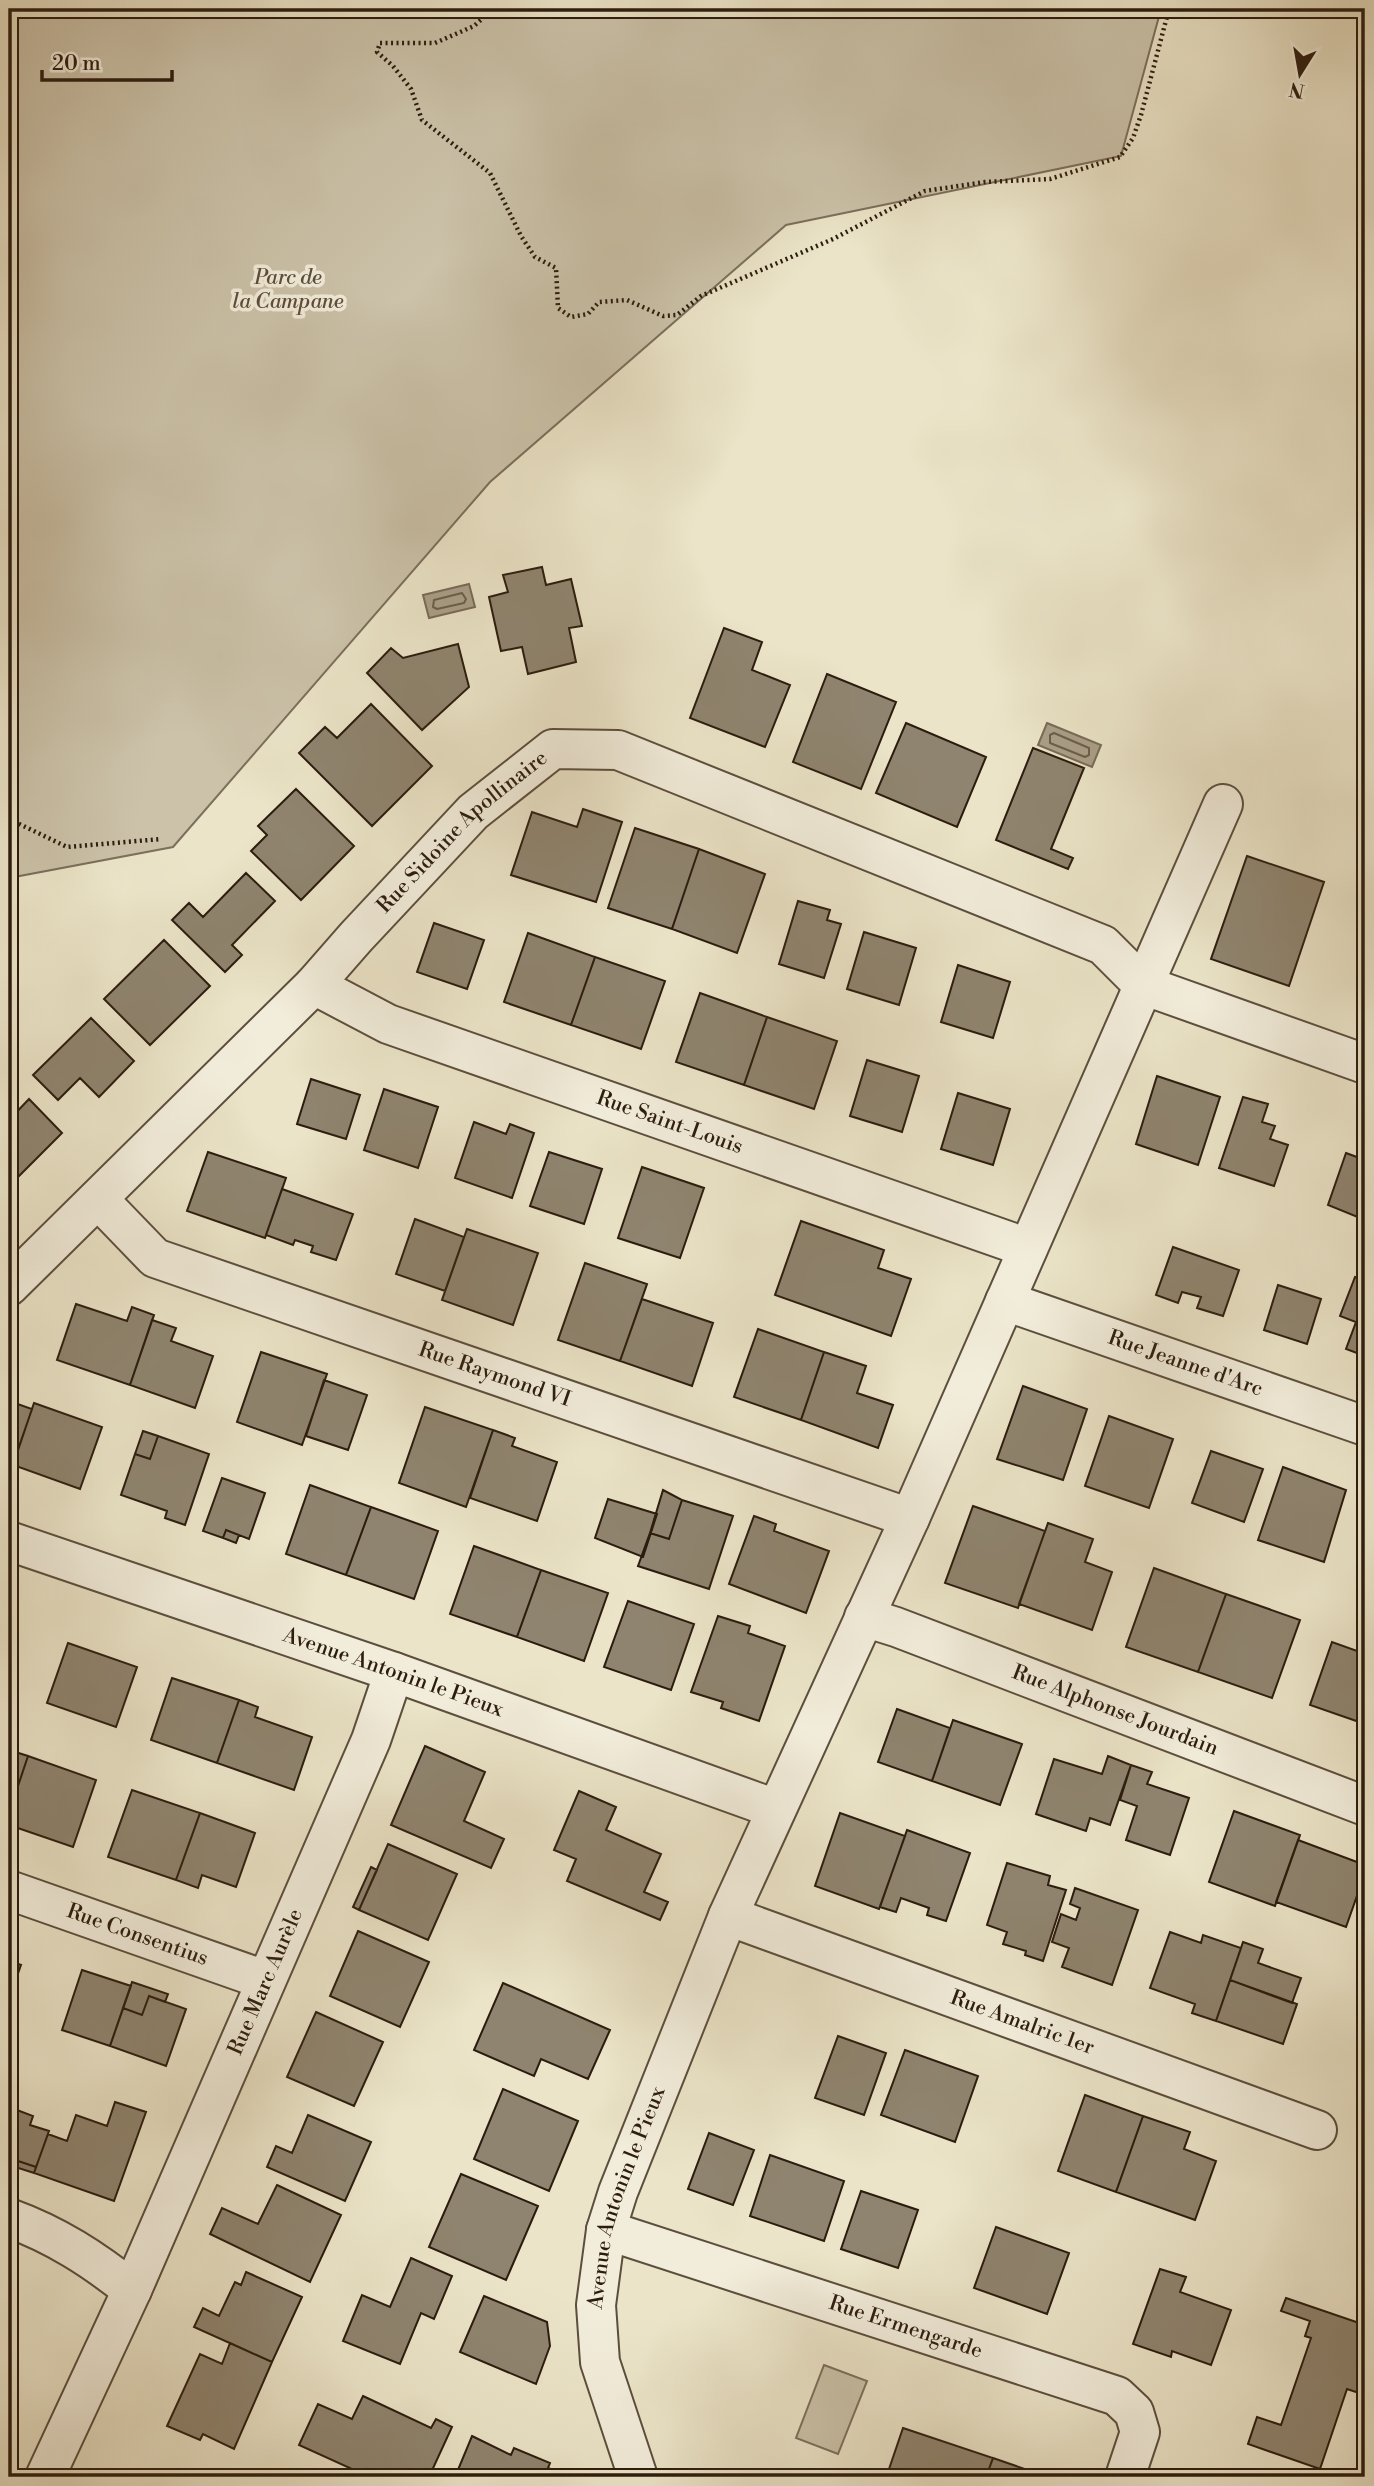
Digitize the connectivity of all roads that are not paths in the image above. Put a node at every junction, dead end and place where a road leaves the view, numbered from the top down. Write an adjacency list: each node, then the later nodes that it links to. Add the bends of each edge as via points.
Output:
1 (1223, 804): 3 (street, Avenue Antonin le Pieux)
2 (314, 985): 3 (street, Rue Sidoine Apollinaire, via 473,812 553,749 618,750 1103,945); 5 (street, Rue Sidoine Apollinaire); 6 (street, Rue Saint-Louis, via 388,1024)
3 (1143, 985): 4 (street); 6 (street, Avenue Antonin le Pieux)
4 (1365, 1064)
5 (98, 1199): 7 (street, Rue Sidoine Apollinaire); 10 (street, Rue Raymond VI, via 155,1258)
6 (1028, 1248): 8 (street, Avenue Antonin le Pieux)
7 (9, 1286)
8 (1005, 1301): 9 (street, Rue Jeanne d'Arc); 10 (street, Avenue Antonin le Pieux)
9 (1365, 1426)
10 (910, 1518): 12 (street, Avenue Antonin le Pieux)
11 (9, 1541): 13 (street, Avenue Antonin le Pieux)
12 (864, 1617): 14 (street, Rue Alphonse Jourdain); 15 (street, Avenue Antonin le Pieux)
13 (394, 1672): 15 (street, Avenue Antonin le Pieux); 18 (street, Rue Marc Aurèle, via 371,1740)
14 (1365, 1807)
15 (776, 1809): 17 (street, Avenue Antonin le Pieux)
16 (9, 1890): 18 (street, Rue Consentius)
17 (728, 1916): 19 (street, Rue Amalric 1er); 21 (street, Avenue Antonin le Pieux)
18 (265, 1980): 22 (street, Rue Marc Aurèle)
19 (1317, 2130)
20 (9, 2218): 22 (street, via 90,2257)
21 (606, 2230): 24 (street, Avenue Antonin le Pieux, via 596,2305 600,2362); 25 (street, Rue Ermengarde, via 1117,2396 1134,2412 1140,2432)
22 (132, 2290): 23 (street)
23 (45, 2477)
24 (638, 2477)
25 (1125, 2477)

